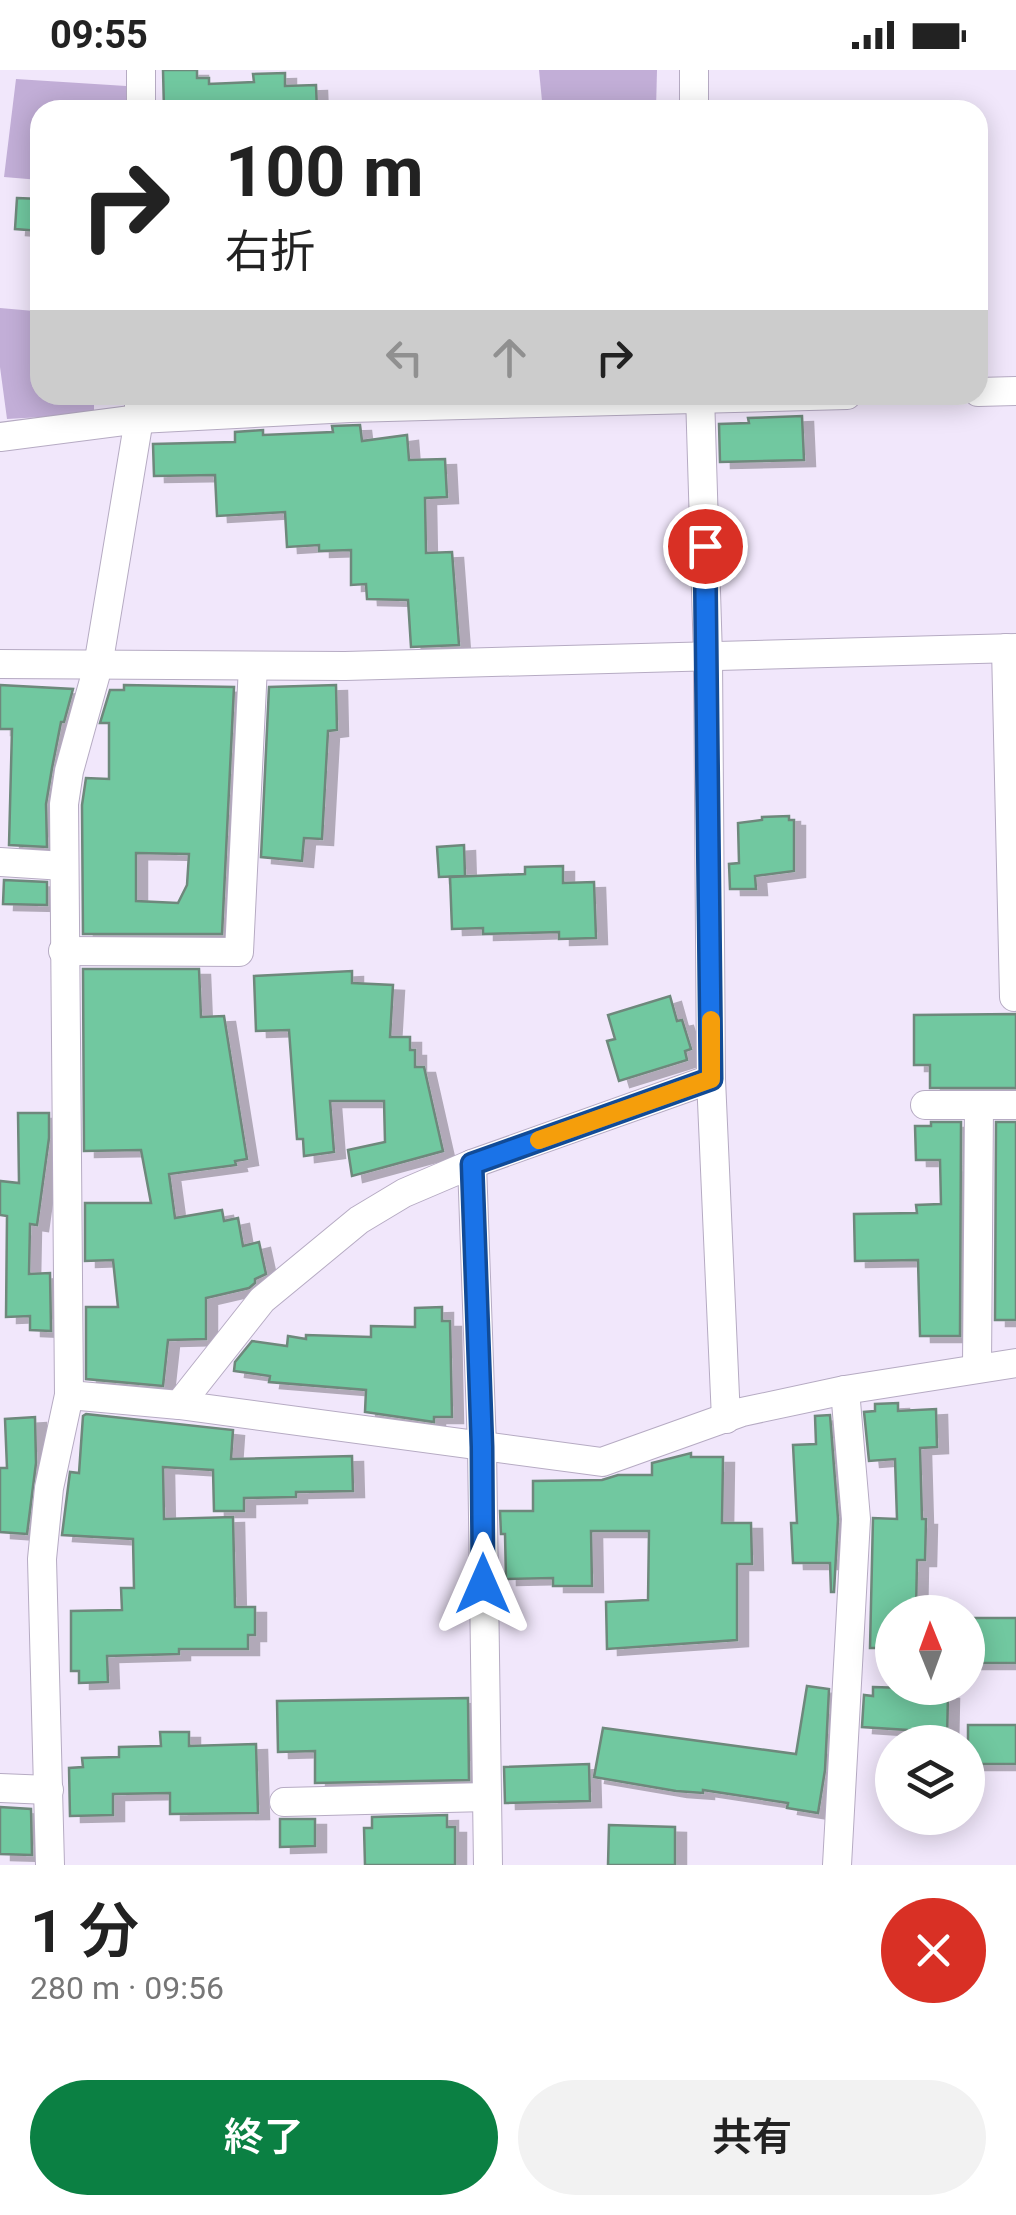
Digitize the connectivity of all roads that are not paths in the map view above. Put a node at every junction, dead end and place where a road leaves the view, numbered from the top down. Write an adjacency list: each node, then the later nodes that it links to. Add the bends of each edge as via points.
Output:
1 (142, 70): 3 (street)
2 (694, 70): 4 (street)
3 (141, 100)
4 (694, 100)
5 (1016, 391): 6 (street)
6 (988, 392)
7 (445, 405): 9 (street)
8 (700, 405): 12 (street)
9 (139, 407): 10 (street); 14 (street)
10 (0, 437)
11 (1011, 648): 12 (street); 19 (street)
12 (708, 658): 15 (street); 20 (street)
13 (0, 664): 14 (street)
14 (98, 666): 15 (street); 17 (street, via 69,772)
15 (252, 666): 18 (street, via 238,952)
16 (0, 862): 17 (street)
17 (64, 866): 18 (street)
18 (63, 951): 28 (street)
19 (1014, 997)
20 (711, 1079): 24 (street); 30 (street)
21 (925, 1105): 22 (street)
22 (978, 1105): 23 (street); 26 (street)
23 (1016, 1105)
24 (472, 1164): 29 (street, via 404,1192 262,1300); 31 (street)
25 (1016, 1363): 26 (street)
26 (977, 1367): 27 (street)
27 (845, 1390): 30 (street); 38 (street, via 856,1519)
28 (70, 1395): 29 (street); 33 (street, via 42,1558)
29 (179, 1406): 31 (street)
30 (726, 1419): 31 (street, via 602,1462)
31 (482, 1447): 34 (street)
32 (0, 1788): 33 (street)
33 (49, 1790): 36 (street)
34 (486, 1797): 35 (street); 37 (street)
35 (284, 1802)
36 (50, 1865)
37 (488, 1865)
38 (837, 1865)

